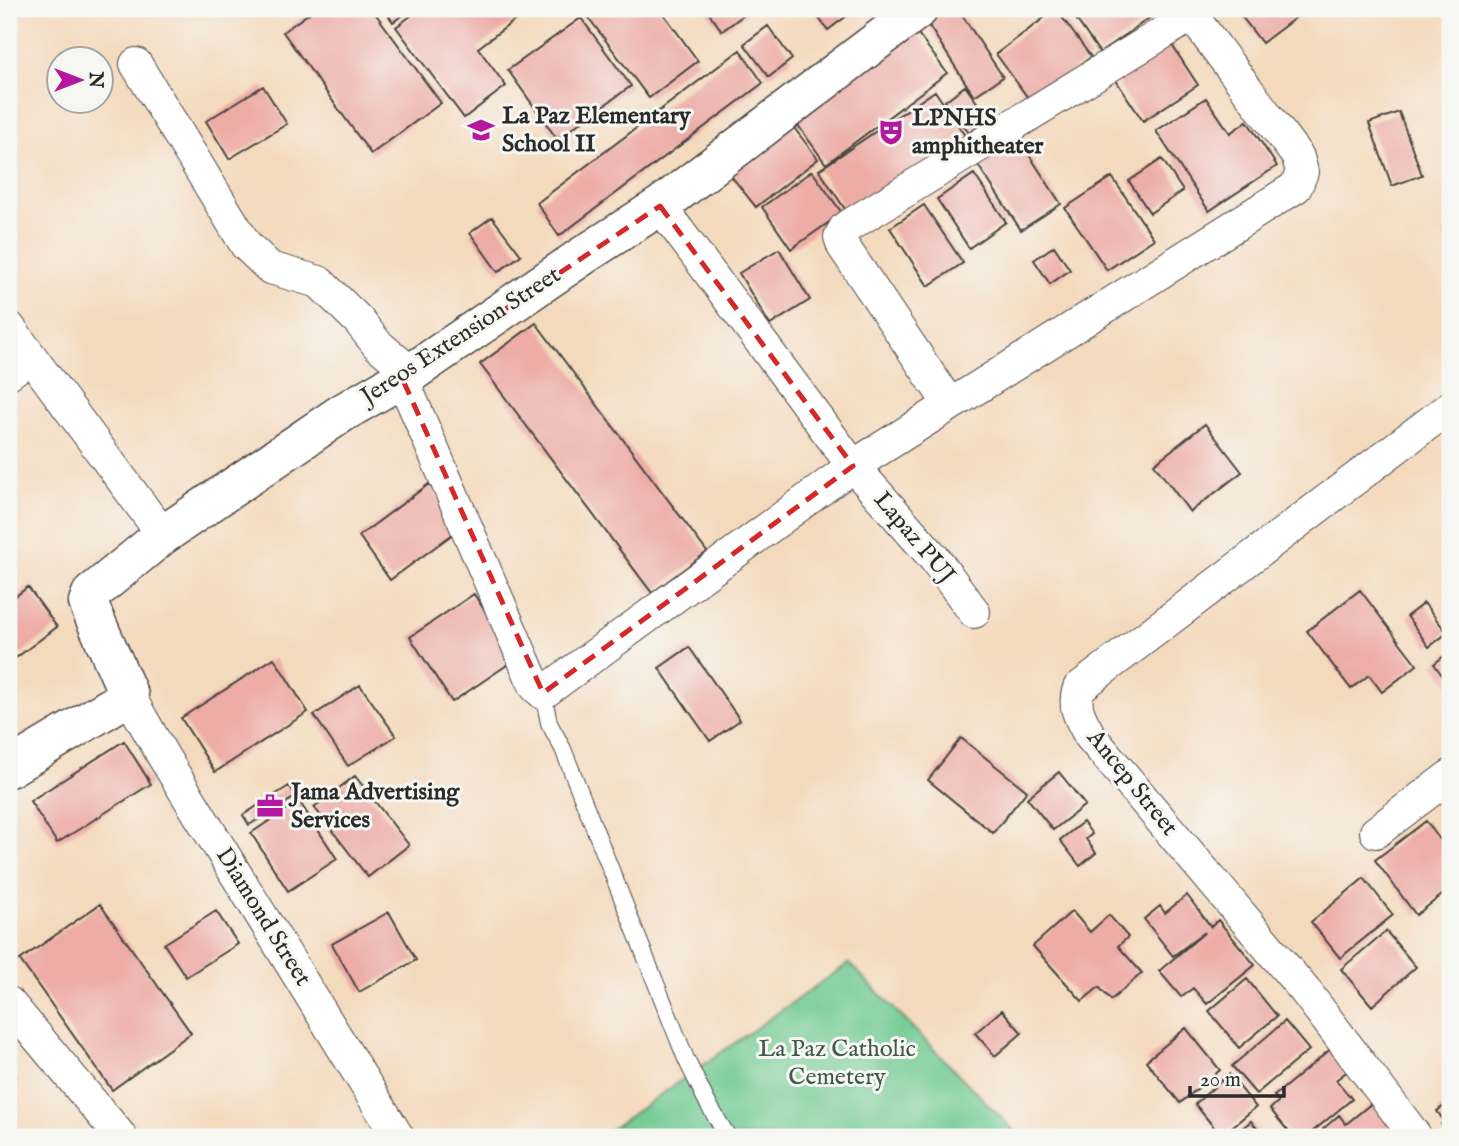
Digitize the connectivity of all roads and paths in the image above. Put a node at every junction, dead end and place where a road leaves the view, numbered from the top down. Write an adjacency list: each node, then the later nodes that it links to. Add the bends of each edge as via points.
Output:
1 (919, 9): 4 (street, Jereos Extension Street)
2 (1190, 12): 8 (street, via 845,228 840,237 843,246); 8 (street, via 1298,157 1302,172 1296,187)
3 (136, 64): 7 (street, via 246,245 270,268 319,282)
4 (660, 206): 7 (street, Jereos Extension Street); 10 (street, Lapaz PUJ)
5 (9, 327): 6 (street)
6 (20, 365): 11 (street)
7 (406, 376): 11 (street, Jereos Extension Street, via 342,413); 13 (street, via 531,677)
8 (950, 405): 10 (street)
9 (1450, 407): 22 (street, Ancep Street, via 1079,688 1075,699 1090,736 1306,992)
10 (853, 466): 12 (street, Lapaz PUJ, via 935,559); 13 (street)
11 (163, 536): 14 (street, Jereos Extension Street, via 91,594 88,602)
12 (974, 612)
13 (543, 693): 21 (lane, via 549,723 686,1059)
14 (129, 696): 15 (street); 20 (street, Diamond Street)
15 (9, 768)
16 (1450, 776): 17 (street)
17 (1376, 832)
18 (9, 1003): 19 (street)
19 (121, 1137)
20 (398, 1137)
21 (728, 1137)
22 (1416, 1137)

